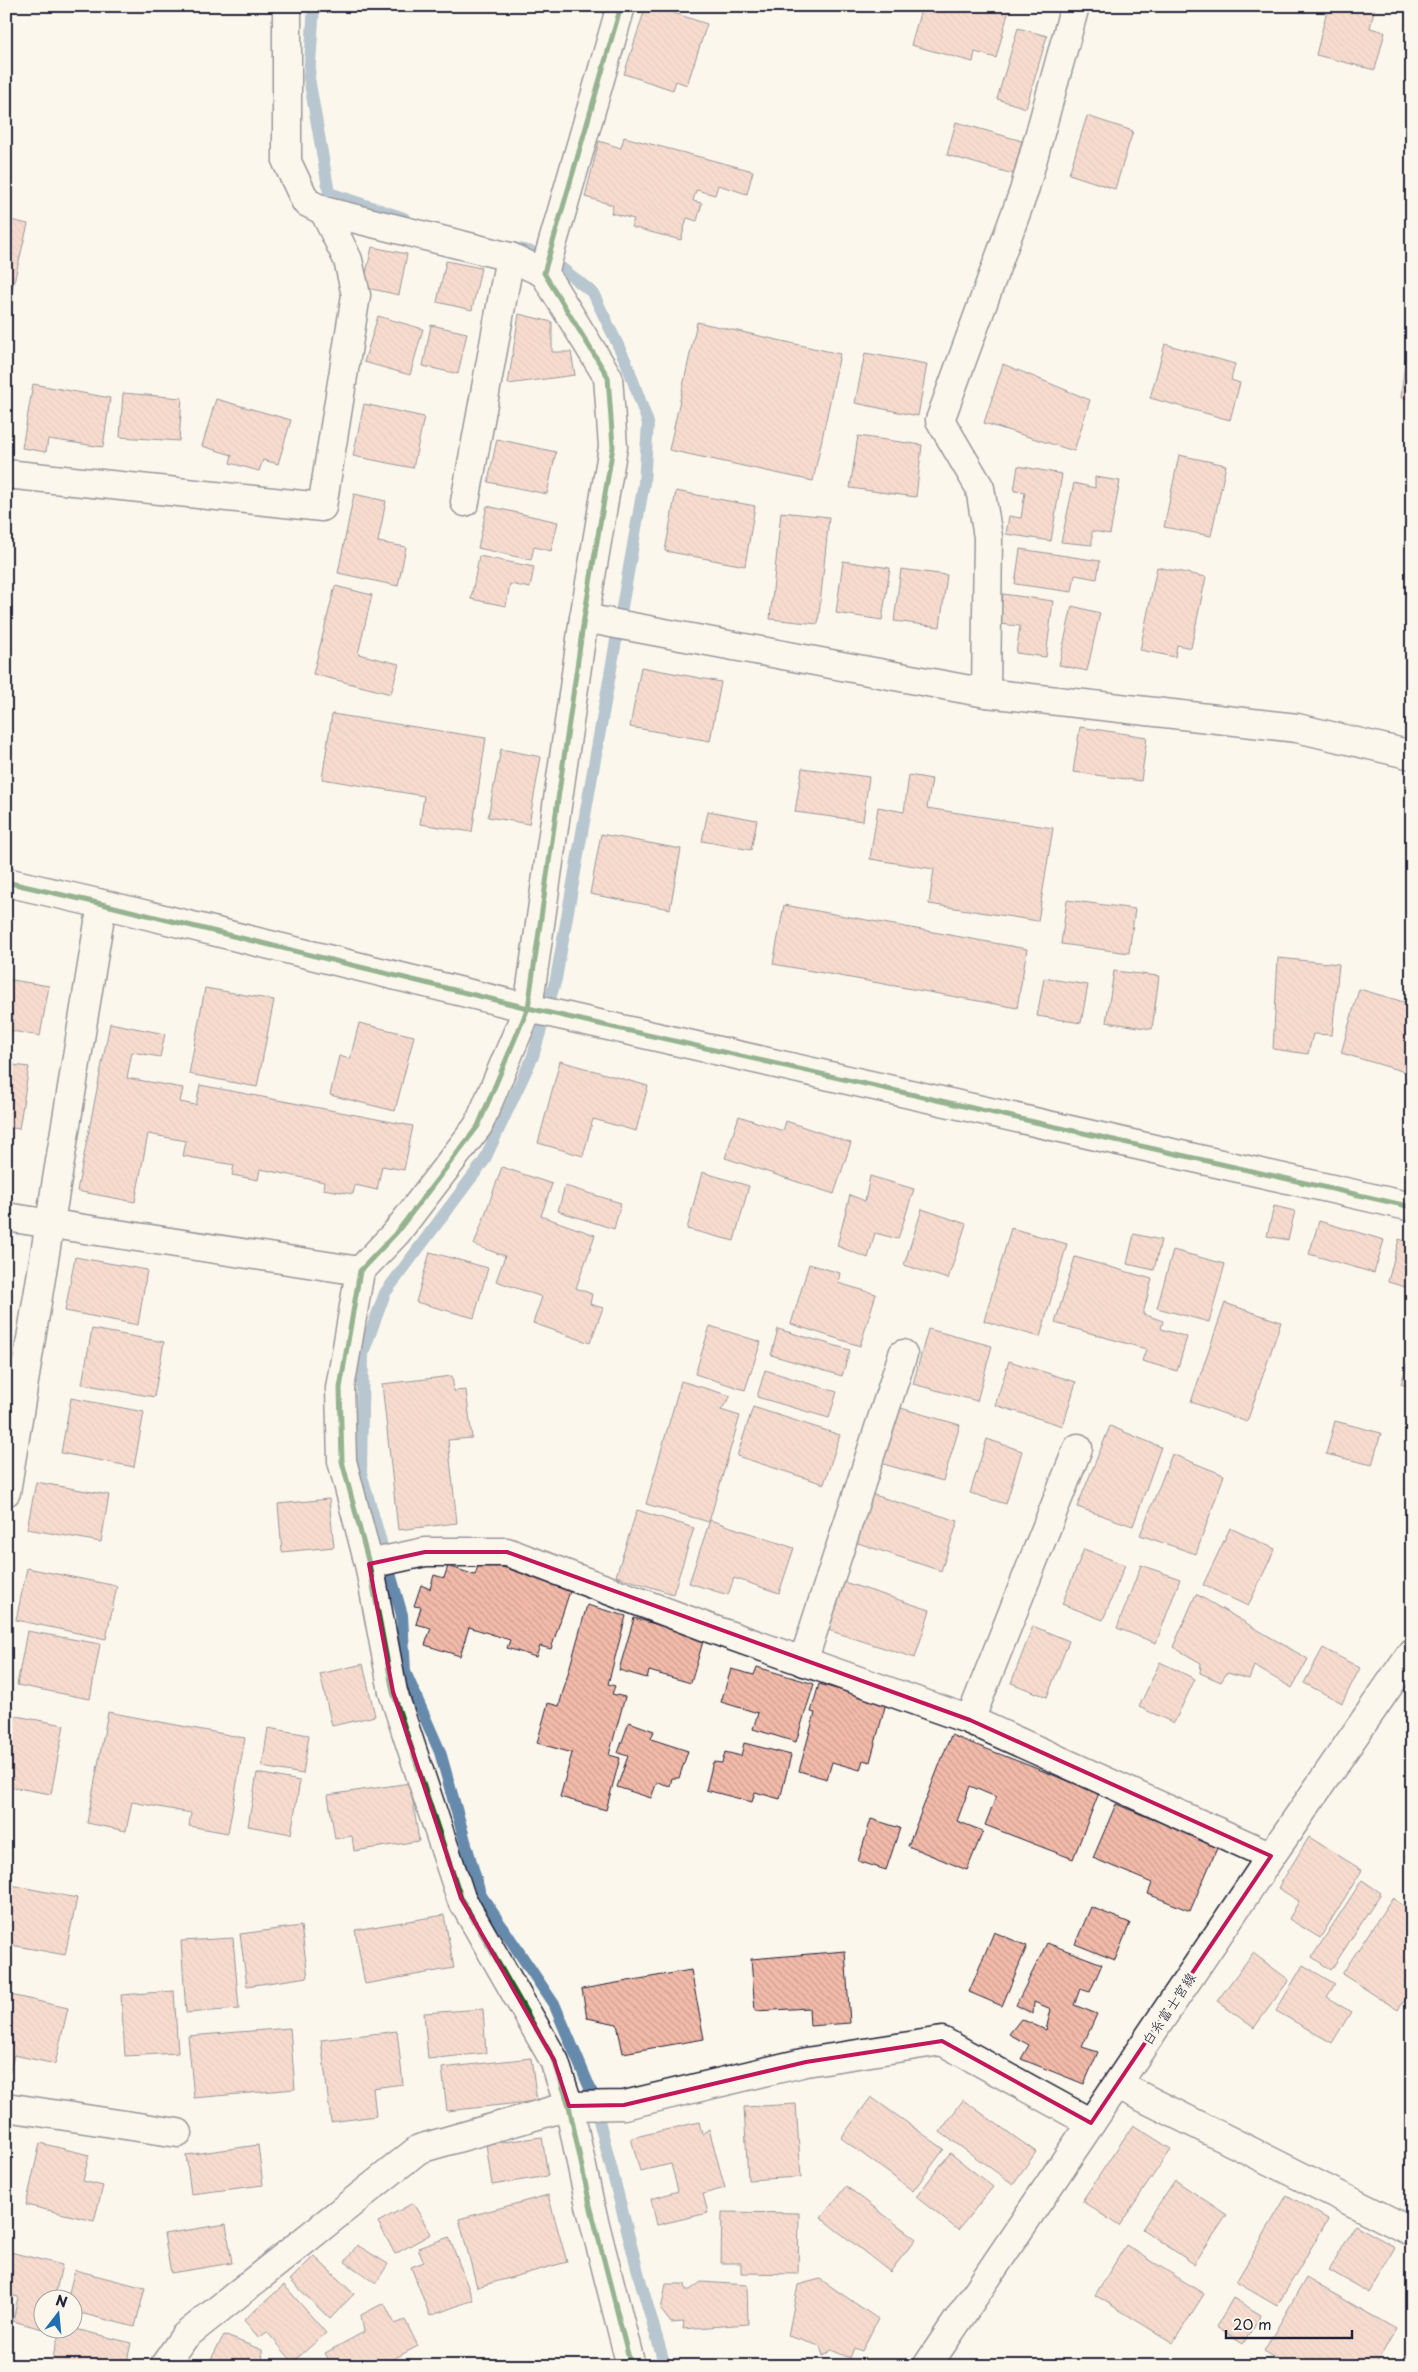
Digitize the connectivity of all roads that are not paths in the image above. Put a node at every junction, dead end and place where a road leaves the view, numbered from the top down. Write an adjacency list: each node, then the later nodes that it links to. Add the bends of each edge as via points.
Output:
1 (287, 6): 4 (street, via 288,162 306,202)
2 (621, 6): 6 (street)
3 (1075, 6): 10 (street, via 1024,191 940,420 980,488 982,497 988,537)
4 (324, 211): 5 (street); 7 (street, via 348,260 356,295 322,507)
5 (510, 257): 6 (street); 8 (street)
6 (544, 273): 9 (street, via 608,377 613,447)
7 (6, 474)
8 (465, 502)
9 (584, 618): 10 (street); 14 (street)
10 (986, 692): 11 (street, via 1297,728)
11 (1412, 755)
12 (6, 882): 13 (street)
13 (102, 904): 14 (street); 17 (street)
14 (528, 1008): 15 (street); 18 (street, via 478,1126 397,1232)
15 (1412, 1207)
16 (6, 1217): 17 (street)
17 (48, 1223): 18 (street); 21 (street)
18 (360, 1271): 22 (street, via 340,1388 342,1461)
19 (903, 1354): 24 (street)
20 (1078, 1448): 25 (street)
21 (6, 1492)
22 (369, 1564): 24 (street, via 425,1552 507,1552); 28 (street, via 393,1692 461,1898 554,2060)
23 (1412, 1652): 26 (street, 白糸富士宮線)
24 (803, 1662): 25 (street)
25 (970, 1720): 26 (street)
26 (1271, 1856): 27 (street, 白糸富士宮線)
27 (1118, 2085): 30 (street, 白糸富士宮線); 32 (street)
28 (569, 2106): 30 (street, via 624,2106 806,2062 942,2041); 33 (street, via 419,2149 185,2336); 34 (street, via 590,2205)
29 (6, 2107): 31 (street)
30 (1091, 2123): 35 (street, 白糸富士宮線)
31 (178, 2133)
32 (1412, 2232)
33 (164, 2366)
34 (631, 2366)
35 (927, 2366)

